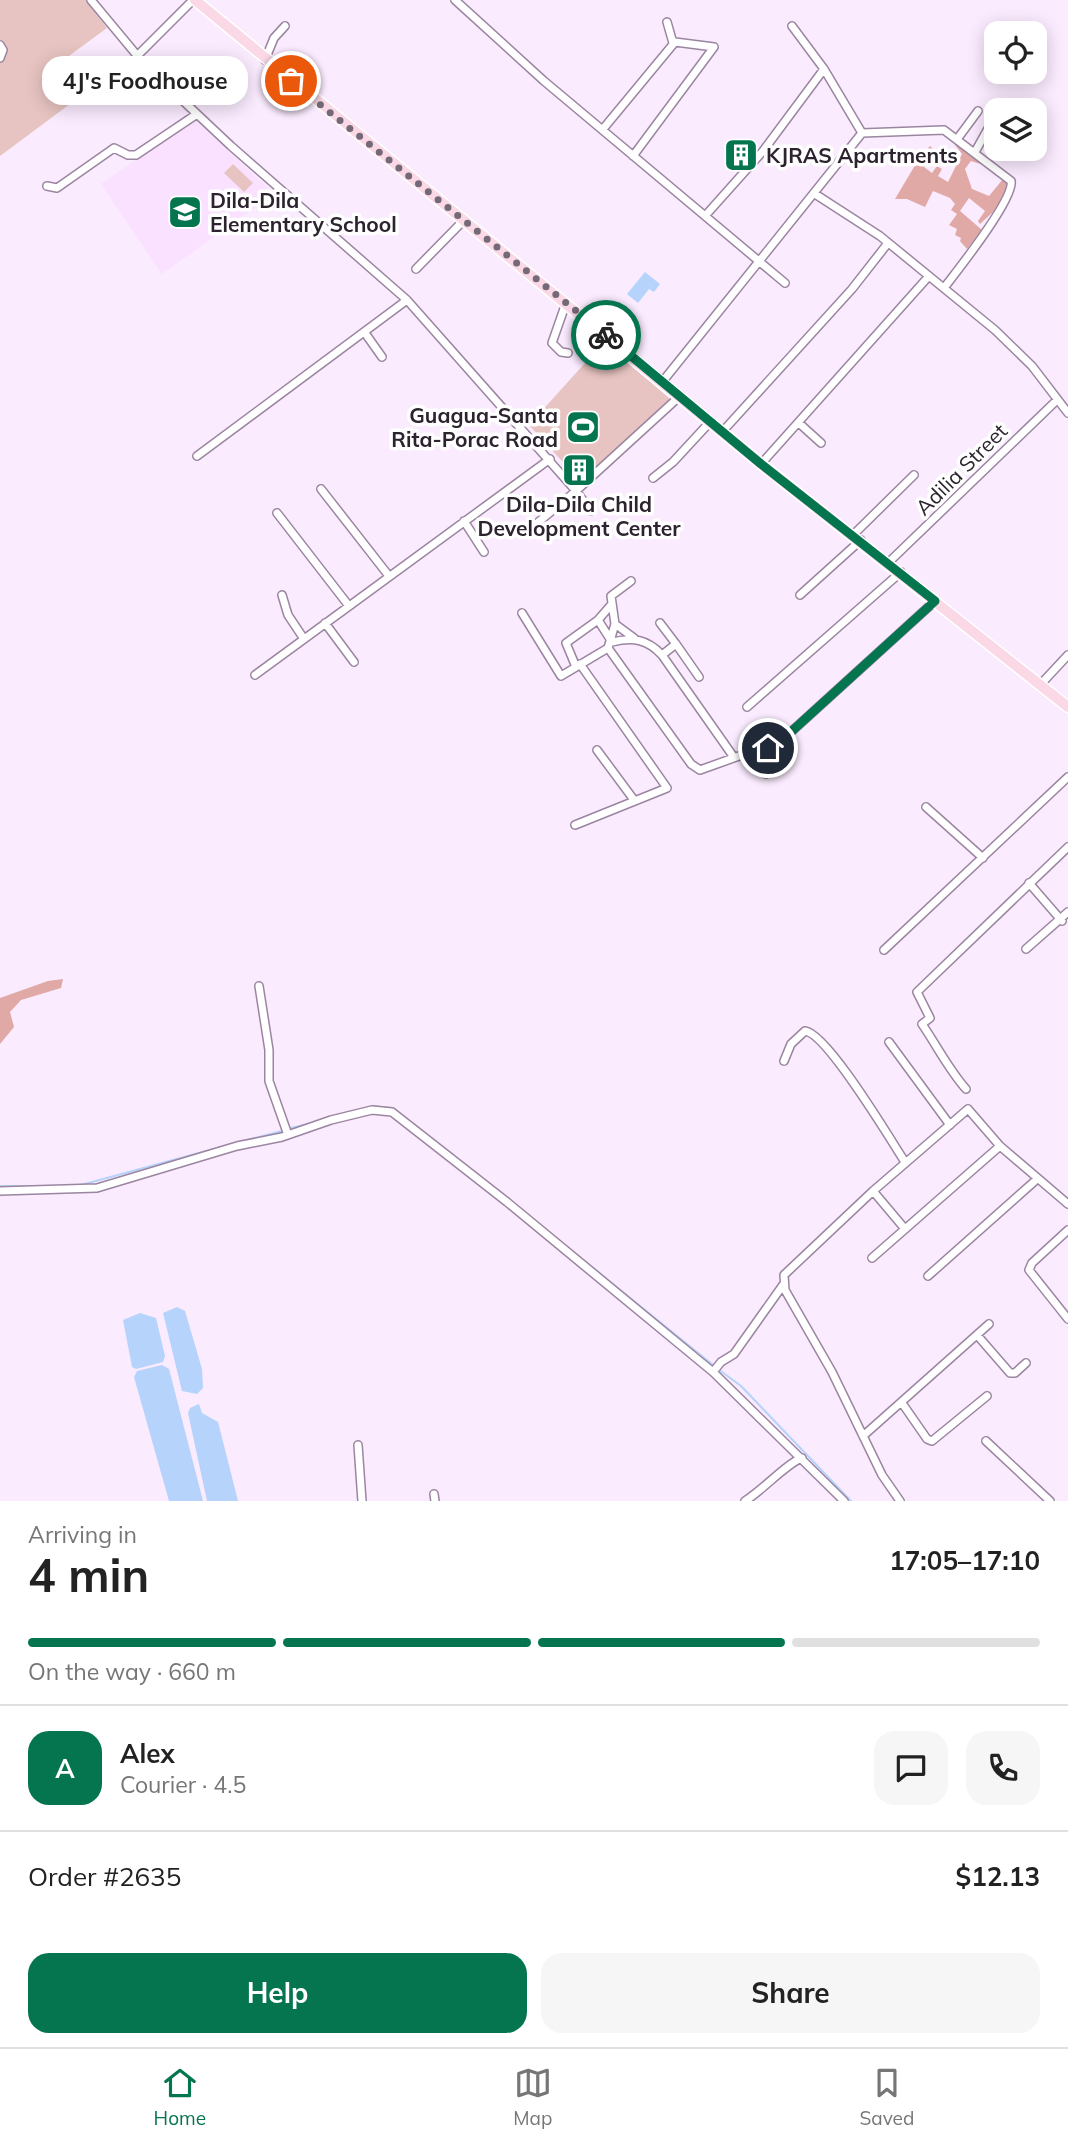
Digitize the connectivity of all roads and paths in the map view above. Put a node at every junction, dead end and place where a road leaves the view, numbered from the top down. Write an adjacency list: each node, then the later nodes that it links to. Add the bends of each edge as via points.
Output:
1 (90, 0): 9 (street)
2 (194, 0): 9 (street); 11 (main road)
3 (455, 0): 15 (street)
4 (667, 22): 7 (street)
5 (285, 26): 11 (street)
6 (792, 26): 12 (street)
7 (673, 43): 15 (street); 20 (street, via 681,40 715,48)
8 (0, 45): 10 (street)
9 (137, 56): 14 (street)
10 (0, 58)
11 (265, 60): 24 (main road)
12 (824, 69): 16 (street); 23 (street)
13 (978, 111): 18 (street)
14 (197, 114): 21 (street, via 136,155 114,148 57,188); 31 (street)
15 (603, 129): 20 (street)
16 (862, 133): 18 (street, via 939,129); 22 (street)
17 (984, 136): 19 (street)
18 (958, 138): 19 (street)
19 (975, 152): 30 (street, via 1011,181 1012,188)
20 (633, 156): 23 (street)
21 (47, 186)
22 (815, 194): 25 (street); 26 (street)
23 (705, 216): 26 (street)
24 (464, 220): 27 (street); 32 (main road)
25 (888, 243): 28 (street); 42 (street)
26 (760, 263): 29 (street); 36 (street)
27 (416, 270)
28 (929, 276): 30 (street); 41 (street)
29 (785, 284)
30 (944, 288): 38 (street, via 1017,350)
31 (407, 300): 33 (street); 45 (street)
32 (566, 303): 34 (street, via 552,343); 36 (main road)
33 (365, 333): 35 (street); 44 (street)
34 (568, 353)
35 (382, 357)
36 (663, 381): 37 (main road)
37 (680, 396): 40 (main road); 50 (street)
38 (1057, 400): 39 (street); 57 (street, Adilia Street)
39 (1068, 413)
40 (710, 422): 42 (main road); 48 (street)
41 (800, 424): 43 (street); 46 (street)
42 (723, 431): 46 (main road)
43 (821, 443)
44 (197, 456)
45 (550, 459): 50 (street); 53 (street)
46 (761, 464): 55 (main road)
47 (914, 475): 55 (street)
48 (653, 478)
49 (321, 489): 59 (street)
50 (576, 491): 51 (street); 54 (street)
51 (591, 511)
52 (277, 513): 65 (street)
53 (464, 521): 56 (street); 59 (street)
54 (536, 524)
55 (858, 537): 57 (main road); 61 (street)
56 (484, 552)
57 (889, 562): 58 (main road)
58 (901, 572): 63 (main road); 82 (street)
59 (389, 576): 65 (street)
60 (631, 581): 64 (street, via 612,594)
61 (800, 594)
62 (282, 595): 71 (street, via 288,615)
63 (935, 601): 81 (main road); 85 (street, via 781,741)
64 (611, 605): 67 (street); 70 (street)
65 (349, 606): 68 (street)
66 (522, 613): 78 (street, via 561,676)
67 (598, 620): 74 (street); 78 (street, via 565,645)
68 (325, 623): 71 (street); 77 (street)
69 (660, 623): 73 (street)
70 (615, 624): 72 (street); 74 (street)
71 (304, 639): 79 (street)
72 (638, 640): 74 (street); 75 (street, via 650,643)
73 (676, 644): 75 (street); 80 (street)
74 (610, 645): 78 (street); 86 (street, via 694,768 704,770)
75 (662, 655): 86 (street)
76 (1068, 655): 81 (street)
77 (354, 662)
78 (578, 665): 89 (street, via 667,788)
79 (255, 675)
80 (699, 677)
81 (1040, 685): 83 (main road)
82 (747, 707)
83 (1068, 707)
84 (597, 750): 89 (street)
85 (753, 752): 86 (street); 87 (street)
86 (733, 756)
87 (766, 774)
88 (1068, 777): 93 (street)
89 (634, 800): 91 (street)
90 (926, 807): 93 (street)
91 (575, 825)
92 (1068, 847): 94 (street)
93 (983, 858): 98 (street)
94 (1029, 883): 96 (street); 102 (street, via 917,992 930,1018 922,1024)
95 (1068, 912): 96 (street)
96 (1062, 920): 97 (street)
97 (1026, 949)
98 (884, 950)
99 (259, 986): 104 (street, via 269,1082)
100 (889, 1042): 103 (street)
101 (784, 1061): 106 (street, via 797,1035 805,1031 816,1034)
102 (966, 1089)
103 (950, 1125): 105 (street, via 968,1109); 106 (street)
104 (287, 1131): 108 (street, via 97,1188); 120 (street, via 372,1110 392,1112)
105 (1000, 1146): 107 (street); 111 (street)
106 (905, 1162): 109 (street)
107 (1036, 1180): 110 (street); 114 (street)
108 (0, 1191)
109 (873, 1191): 111 (street); 115 (street, via 789,1269)
110 (1068, 1204)
111 (905, 1229): 113 (street)
112 (1068, 1230): 116 (street, via 1029,1270)
113 (872, 1258)
114 (928, 1276)
115 (783, 1285): 120 (street, via 734,1354); 123 (street)
116 (1068, 1319)
117 (989, 1324): 118 (street)
118 (977, 1335): 119 (street, via 1010,1373); 122 (street)
119 (1026, 1363)
120 (713, 1372): 126 (street)
121 (988, 1396): 122 (street, via 932,1441)
122 (902, 1403): 123 (street)
123 (863, 1436): 130 (street)
124 (986, 1441): 131 (street)
125 (358, 1445): 127 (street)
126 (802, 1458): 128 (street); 129 (street)
127 (362, 1501)
128 (745, 1501)
129 (844, 1501)
130 (900, 1501)
131 (1050, 1501)

